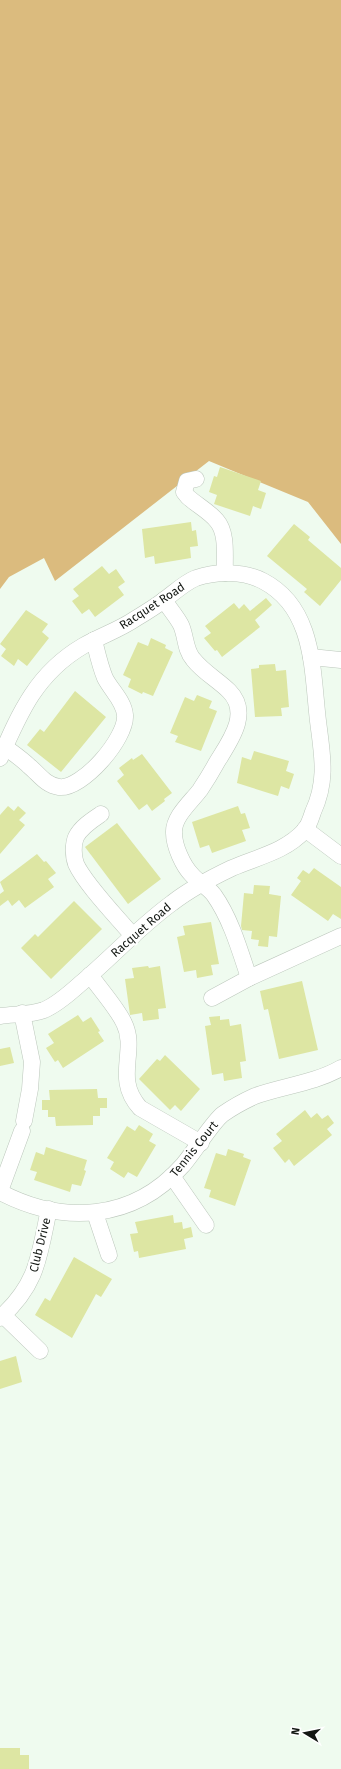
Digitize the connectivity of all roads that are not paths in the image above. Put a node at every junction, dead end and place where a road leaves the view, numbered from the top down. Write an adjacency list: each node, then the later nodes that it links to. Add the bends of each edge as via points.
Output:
1 (196, 479): 2 (street, via 187,481 184,492 217,520 223,534)
2 (225, 573): 3 (street, Racquet Road, via 195,579); 5 (street, Racquet Road, via 239,573 257,578 280,593 297,612)
3 (164, 600): 4 (street, Racquet Road, via 133,621); 11 (street, via 181,625 192,659 230,692 239,711 236,729 230,741 200,789 186,806 174,832 185,865)
4 (94, 640): 7 (street, Racquet Road, via 67,656 42,680 25,704); 7 (street, via 105,677 123,705 125,714 120,734 105,756 81,780 67,787 59,787 45,781 29,765)
5 (311, 657): 6 (street); 9 (street, Racquet Road, via 324,768 318,799)
6 (341, 660)
7 (2, 753)
8 (101, 814): 12 (street, via 76,837 76,863 82,875)
9 (306, 829): 10 (street); 11 (street, Racquet Road, via 280,849)
10 (341, 856)
11 (202, 884): 12 (street, Racquet Road, via 171,904); 15 (street, via 213,894 223,911)
12 (133, 936): 14 (street, Racquet Road)
13 (341, 936): 15 (street)
14 (90, 975): 17 (street, Racquet Road, via 44,1010); 20 (street, via 125,1023 127,1083 133,1099 140,1108)
15 (249, 978): 16 (street)
16 (212, 998)
17 (22, 1013): 18 (street, Racquet Road); 22 (street, via 32,1062 30,1089 23,1126)
18 (0, 1016)
19 (341, 1068): 20 (street, Tennis Court, via 240,1103 221,1115)
20 (201, 1143): 21 (street, Tennis Court)
21 (172, 1176): 24 (street, Tennis Court, via 133,1202 112,1210); 25 (street)
22 (0, 1191): 23 (street, Tennis Court, via 27,1205)
23 (49, 1209): 24 (street, Tennis Court, via 72,1214); 27 (street, Club Drive, via 32,1280 17,1302)
24 (96, 1212): 26 (street)
25 (206, 1225)
26 (109, 1255)
27 (1, 1316): 28 (street)
28 (40, 1351)

